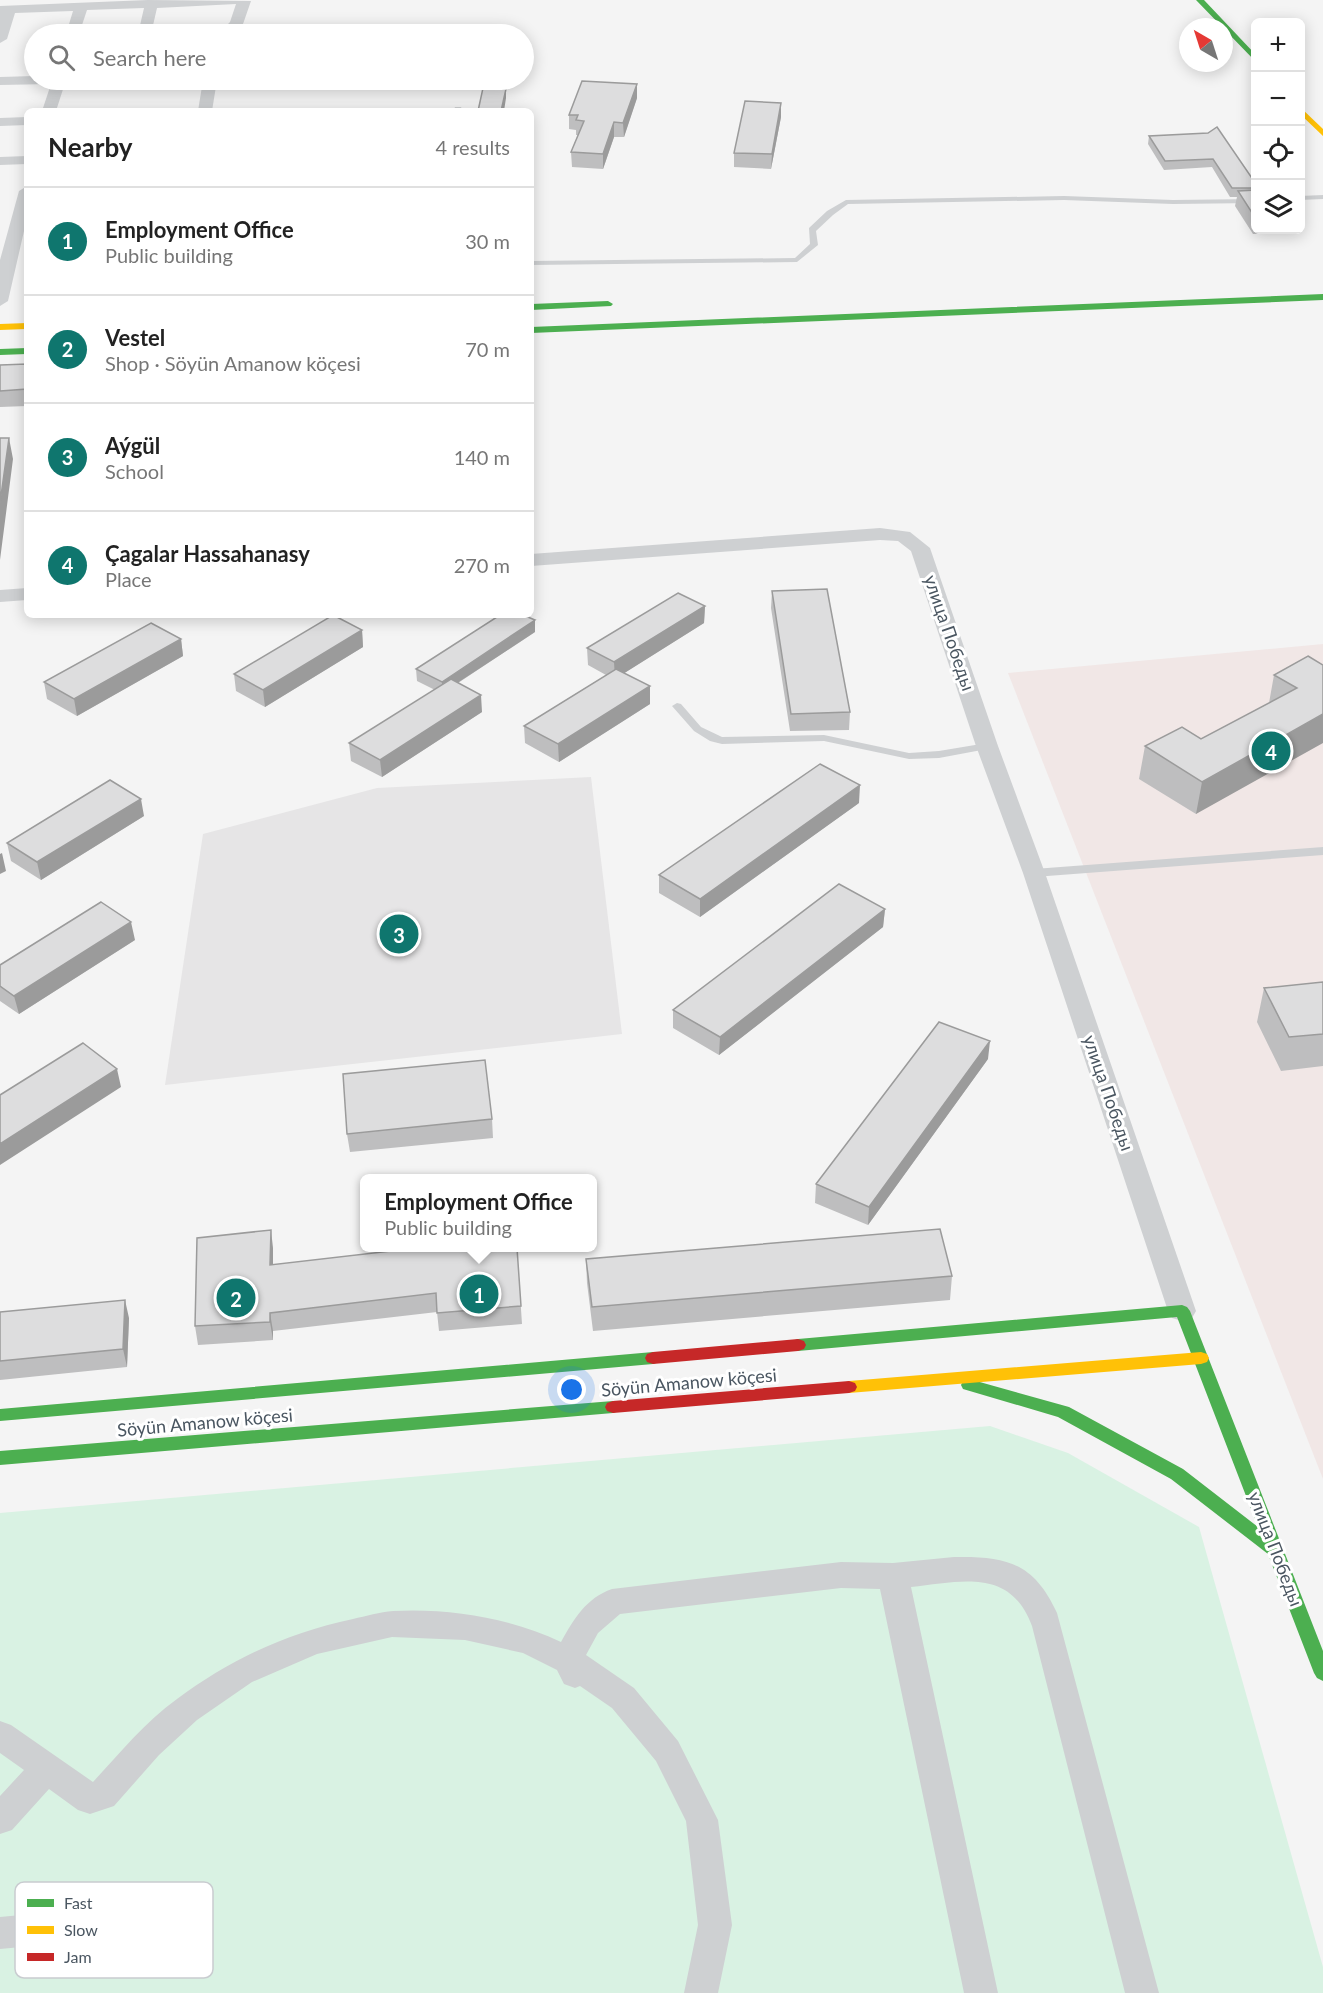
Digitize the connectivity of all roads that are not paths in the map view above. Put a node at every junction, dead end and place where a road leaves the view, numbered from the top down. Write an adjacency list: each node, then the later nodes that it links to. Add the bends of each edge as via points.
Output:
1 (244, 0): 3 (street); 8 (street)
2 (1200, 0): 10 (street)
3 (151, 5): 4 (street); 7 (street)
4 (81, 8): 5 (street); 6 (street)
5 (4, 10): 9 (street)
6 (76, 24)
7 (147, 24)
8 (236, 24)
9 (0, 39)
10 (1251, 55)
11 (0, 81): 12 (street)
12 (24, 81)
13 (56, 90): 15 (street)
14 (208, 90): 16 (street)
15 (50, 108)
16 (205, 108)
17 (1305, 114): 20 (street)
18 (24, 121): 19 (street)
19 (0, 122)
20 (1323, 134)
21 (24, 160): 22 (street)
22 (0, 161)
23 (1323, 196): 24 (lane)
24 (1305, 198)
25 (24, 199): 27 (street)
26 (1251, 201): 29 (lane, via 1064,198 846,202 812,230 814,245 797,260)
27 (5, 250): 28 (street); 31 (street)
28 (24, 250)
29 (534, 263)
30 (1323, 297): 36 (street)
31 (0, 301)
32 (626, 303): 33 (street)
33 (534, 307)
34 (24, 326): 35 (street)
35 (0, 327)
36 (534, 330)
37 (24, 351): 38 (street)
38 (0, 352)
39 (534, 560): 43 (street, улица Победы, via 880,534 903,536 920,548)
40 (24, 594): 41 (street)
41 (0, 596)
42 (677, 705): 43 (lane, via 693,727 716,741 826,738 906,756 932,756)
43 (987, 746): 45 (street, улица Победы)
44 (1323, 851): 45 (lane)
45 (1034, 873): 46 (street, улица Победы)
46 (1182, 1311): 47 (street, улица Победы); 49 (street, Söyün Amanow köçesi)
47 (1201, 1358): 48 (street, Söyün Amanow köçesi); 51 (street, улица Победы)
48 (951, 1379): 50 (street, Söyün Amanow köçesi); 51 (street, via 1063,1412 1177,1474)
49 (0, 1415)
50 (0, 1458)
51 (1276, 1550): 54 (street, улица Победы)
52 (893, 1576): 53 (street, via 841,1575 612,1602 587,1624); 61 (street); 62 (street, via 980,1570 1014,1578 1038,1602)
53 (572, 1668): 56 (street, via 528,1641 465,1627 392,1624 313,1641 241,1672 186,1710 96,1797); 60 (street, via 623,1698 667,1751 702,1820 715,1924)
54 (1323, 1673)
55 (0, 1735): 56 (street)
56 (47, 1768): 57 (street)
57 (0, 1819)
58 (15, 1932): 59 (street)
59 (0, 1933)
60 (701, 1993)
61 (981, 1993)
62 (1142, 1993)

